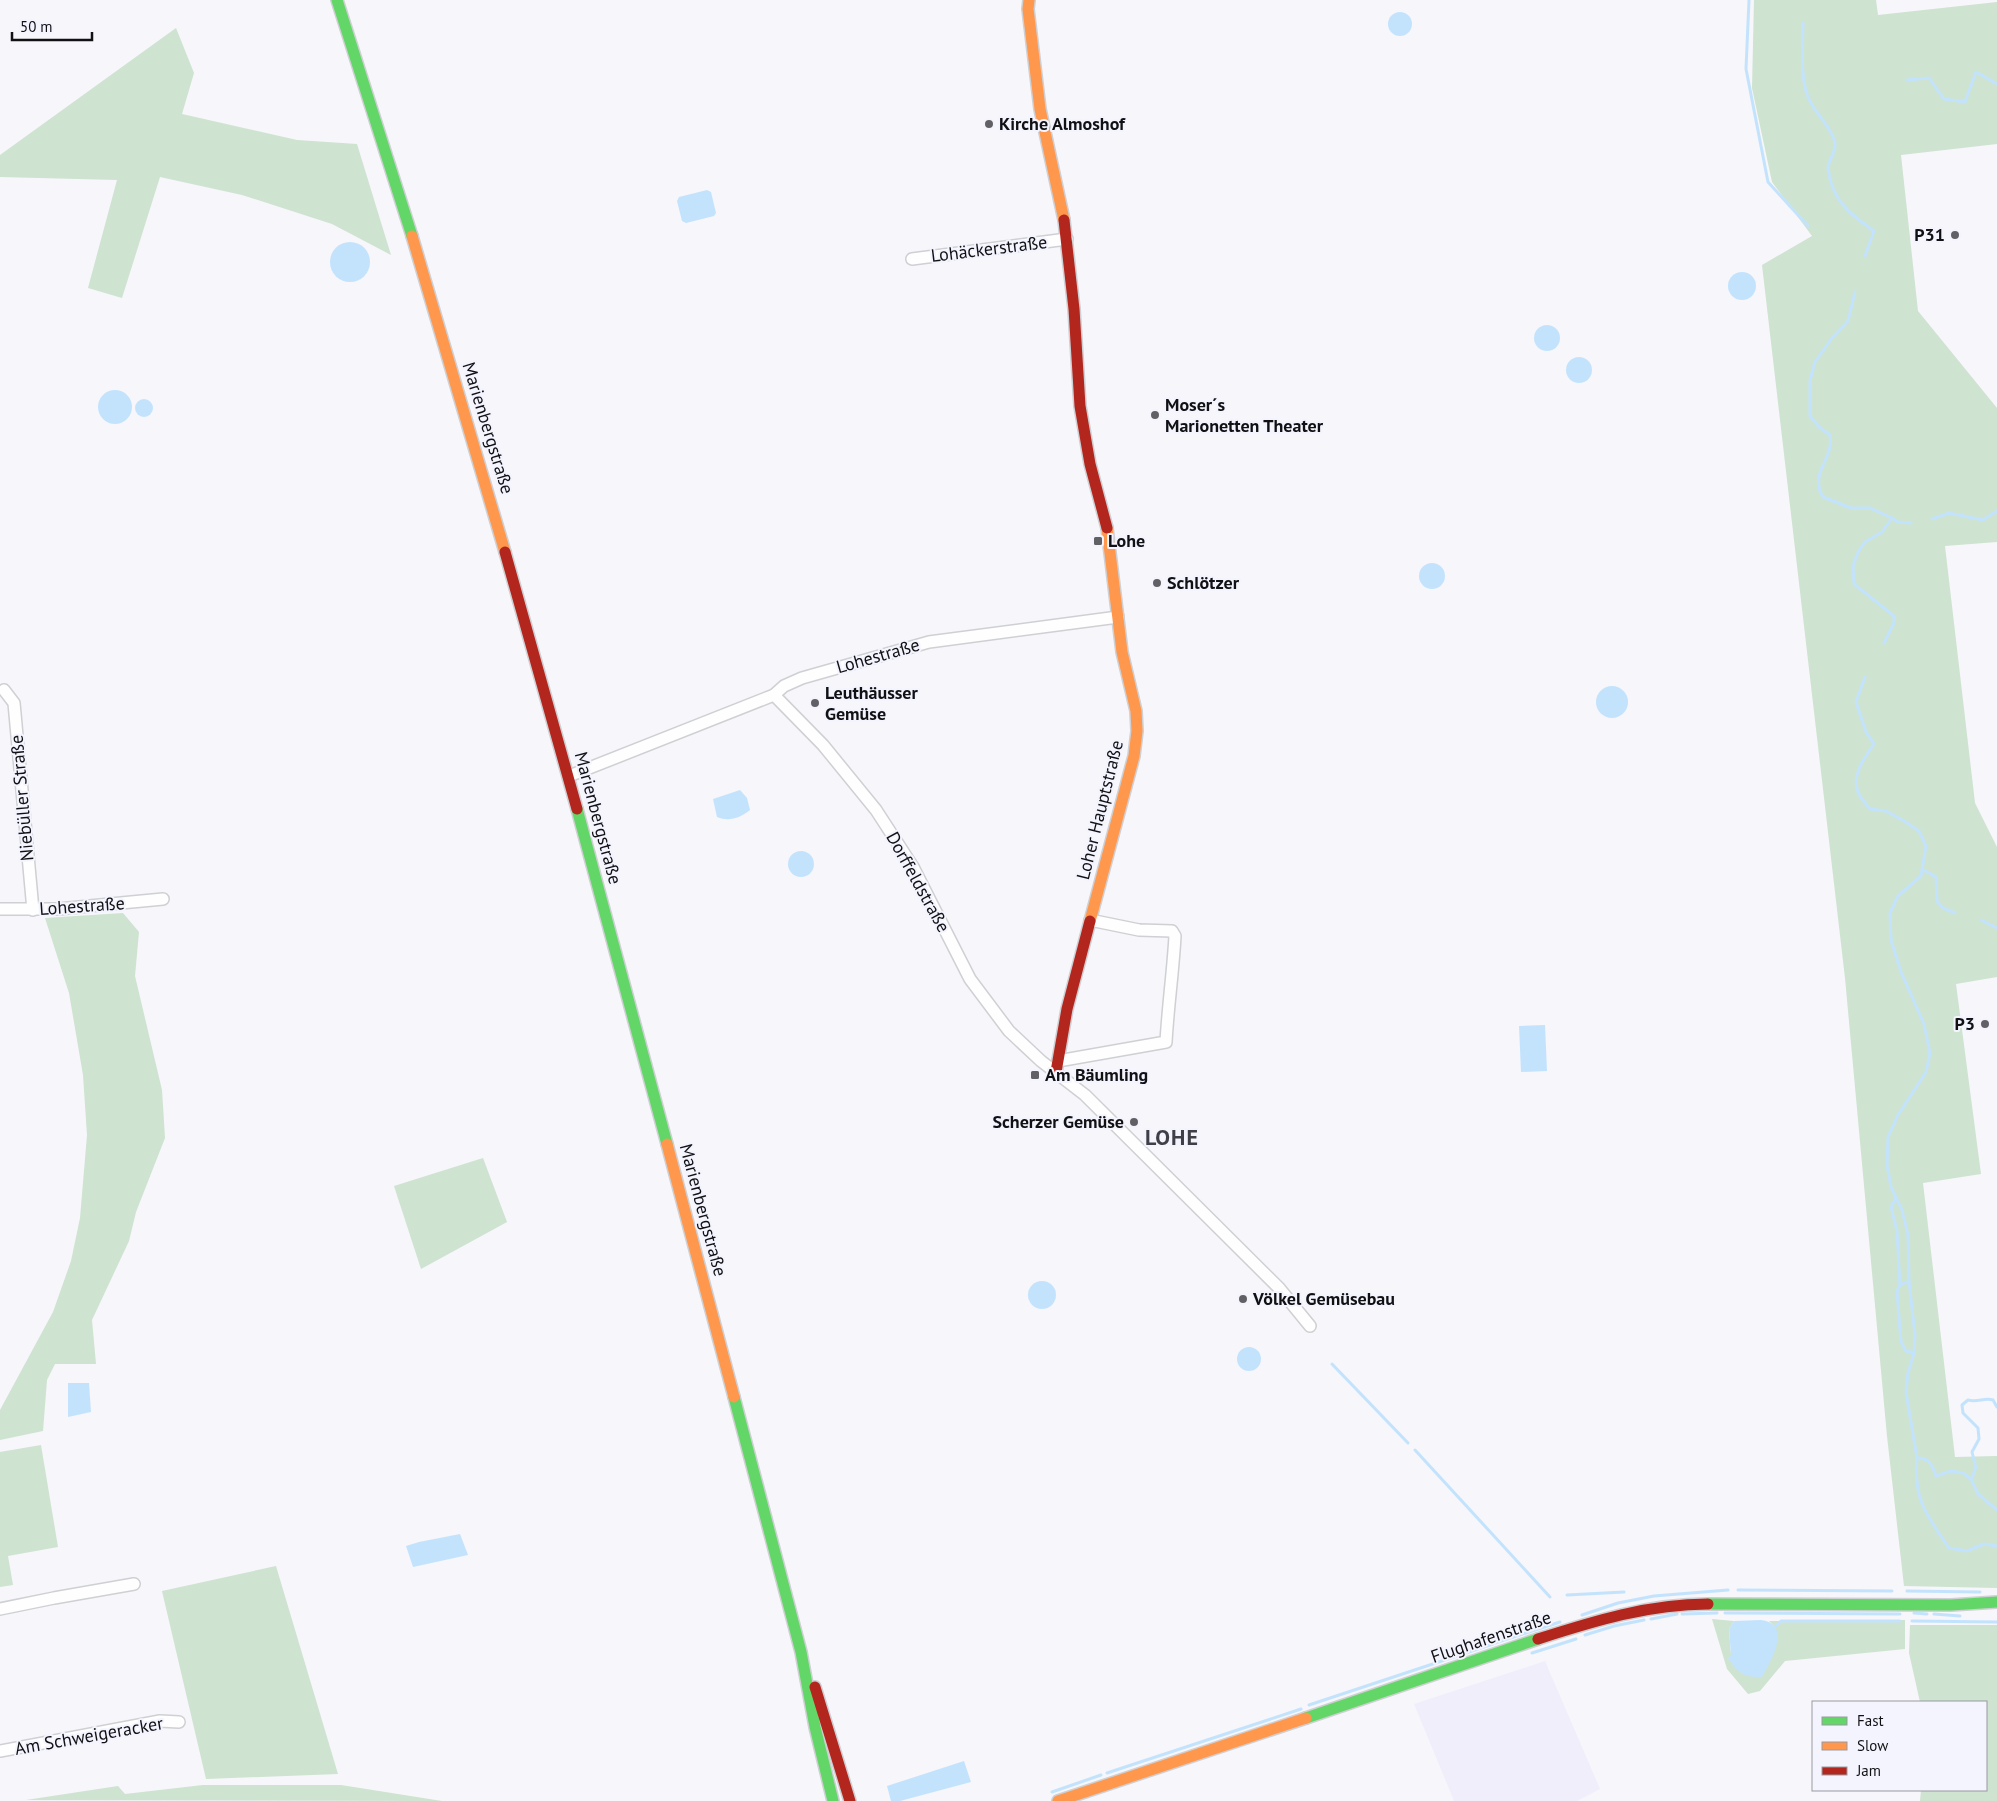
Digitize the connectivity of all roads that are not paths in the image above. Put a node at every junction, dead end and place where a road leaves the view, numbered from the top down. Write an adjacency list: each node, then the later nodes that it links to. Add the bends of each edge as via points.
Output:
1 (337, 0): 8 (main road, Marienbergstraße, via 437,318)
2 (1029, 0): 3 (main road, Loher Hauptstraße, via 1040,109)
3 (1067, 239): 4 (street, Lohäckerstraße); 5 (main road, Loher Hauptstraße, via 1080,406 1090,464 1108,530)
4 (912, 259)
5 (1118, 617): 7 (street, Lohestraße, via 929,642 802,678 784,686); 12 (main road, Loher Hauptstraße, via 1137,731 1134,756)
6 (4, 690): 11 (street, Niebüller Straße, via 14,703)
7 (774, 695): 8 (street, Lohestraße); 13 (street, Dorffeldstraße, via 823,745 876,810 913,868 982,997 1009,1031 1041,1061)
8 (569, 776): 20 (main road, Marienbergstraße)
9 (163, 899): 11 (street, Lohestraße)
10 (0, 909): 11 (street, Lohestraße)
11 (33, 910)
12 (1090, 920): 13 (main road, Loher Hauptstraße, via 1067,1009); 13 (street, via 1139,930 1172,931 1175,936 1166,1042)
13 (1057, 1067): 14 (street, Dorffeldstraße, via 1279,1288)
14 (1310, 1326)
15 (134, 1584): 18 (street)
16 (1997, 1602): 17 (main road, Flughafenstraße)
17 (1951, 1605): 19 (main road, Flughafenstraße); 25 (main road, Flughafenstraße, via 1709,1603 1637,1610 1574,1627)
18 (0, 1609)
19 (1997, 1610)
20 (801, 1652): 23 (main road, Marienbergstraße, via 807,1695); 24 (main road, Marienbergstraße, via 817,1692)
21 (179, 1722): 22 (street, Am Schweigeracker, via 160,1721)
22 (0, 1751)
23 (833, 1801)
24 (850, 1801)
25 (1058, 1801)

